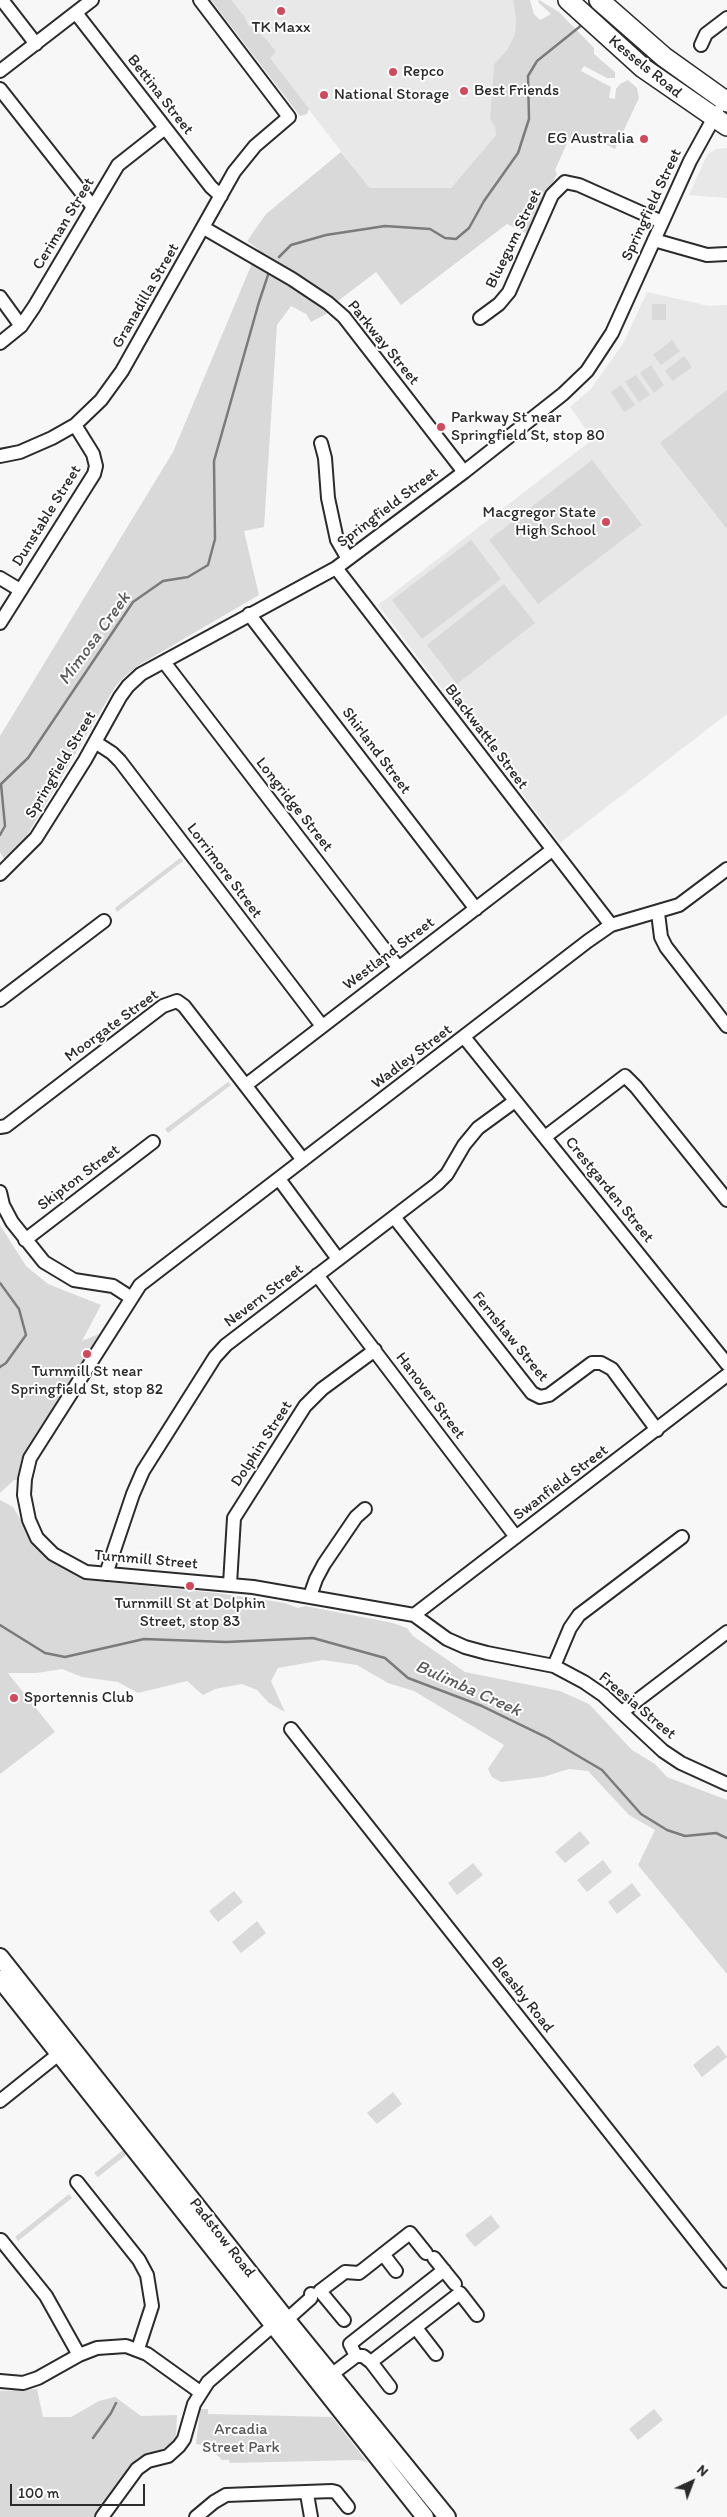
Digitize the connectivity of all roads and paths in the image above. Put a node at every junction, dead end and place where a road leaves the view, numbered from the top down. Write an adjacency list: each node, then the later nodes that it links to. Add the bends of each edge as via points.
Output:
1 (2, 0): 8 (street)
2 (92, 0): 6 (street)
3 (200, 0): 15 (street, Granadilla Street, via 289,117 245,157)
4 (599, 0): 12 (highway, Kessels Road, via 671,62)
5 (574, 5): 13 (highway, Kessels Road, via 643,68)
6 (76, 13): 8 (street); 14 (street, Bettina Street)
7 (727, 18): 9 (street, via 706,34)
8 (36, 44): 10 (street)
9 (701, 45)
10 (0, 71)
11 (0, 89): 16 (street)
12 (725, 101): 13 (street, Springfield Street)
13 (720, 122): 17 (street, Springfield Street)
14 (165, 128): 15 (street, Bettina Street); 16 (street, Ceriman Street, via 118,165)
15 (221, 196): 18 (street, Granadilla Street)
16 (93, 207): 23 (street, Ceriman Street)
17 (662, 222): 19 (street, Springfield Street); 22 (street, Bluegum Street, via 579,185 565,182 552,195 509,292)
18 (204, 228): 25 (street, Granadilla Street, via 122,370 101,400); 28 (street, Parkway Street, via 292,279 344,317)
19 (654, 240): 20 (street, via 708,255); 28 (street, Springfield Street, via 612,333 587,371 563,394)
20 (727, 254)
21 (0, 297): 23 (street)
22 (480, 318)
23 (21, 326): 24 (street, Ceriman Street)
24 (0, 343)
25 (75, 425): 27 (street, Granadilla Street, via 34,447); 32 (street, Dunstable Street, via 93,454 94,474)
26 (321, 443): 29 (street, via 337,540)
27 (0, 456)
28 (464, 472): 29 (street, Springfield Street)
29 (348, 559): 30 (street, Springfield Street)
30 (336, 568): 33 (street, Springfield Street); 37 (street, Blackwattle Street)
31 (0, 578): 32 (street)
32 (20, 590): 34 (street, Dunstable Street)
33 (249, 614): 35 (street, Springfield Street); 40 (street, Shirland Street)
34 (0, 623)
35 (164, 662): 36 (street, Springfield Street, via 141,674 128,686); 44 (street, Longridge Street)
36 (95, 742): 39 (street, Springfield Street, via 36,838); 46 (street, Lorrimore Street, via 120,761)
37 (552, 850): 40 (street, Westland Street); 43 (street, Blackwattle Street)
38 (727, 870): 41 (street, Wadley Street, via 678,906)
39 (0, 874)
40 (476, 909): 44 (street, Westland Street)
41 (658, 913): 43 (street, Wadley Street, via 635,916); 47 (street, via 661,937 666,947)
42 (104, 921): 45 (street)
43 (611, 925): 48 (street, Wadley Street)
44 (398, 967): 46 (street, Westland Street)
45 (0, 1000)
46 (322, 1026): 49 (street, Westland Street)
47 (727, 1026)
48 (464, 1038): 50 (street, Crestgarden Street); 54 (street, Wadley Street)
49 (246, 1085): 51 (street, Moorgate Street, via 184,1006 177,1001 170,1002 6,1126); 54 (street, Moorgate Street)
50 (515, 1101): 52 (street, Crestgarden Street); 58 (street, Nevern Street, via 478,1128 447,1174)
51 (0, 1127)
52 (545, 1137): 57 (street, via 624,1076); 64 (street, Crestgarden Street)
53 (153, 1142): 59 (street, Skipton Street)
54 (303, 1160): 55 (street, Wadley Street)
55 (279, 1179): 60 (street); 62 (street, Wadley Street, via 140,1285)
56 (0, 1192): 59 (street, via 3,1205)
57 (727, 1200)
58 (394, 1217): 60 (street, Nevern Street); 66 (street, Fernshaw Street, via 532,1393 540,1397 549,1395 592,1363 601,1363 612,1369)
59 (25, 1240): 62 (street, via 44,1262 59,1273 74,1280 113,1286)
60 (338, 1259): 61 (street, Nevern Street)
61 (317, 1275): 63 (street, Hanover Street); 70 (street, Nevern Street, via 215,1357 132,1494)
62 (130, 1297): 70 (street, Turnmill Street, via 30,1458 25,1479 25,1508 37,1538 68,1563 86,1572)
63 (375, 1350): 69 (street, Hanover Street); 71 (street, Dolphin Street, via 322,1389 305,1406 234,1518)
64 (727, 1364)
65 (727, 1376): 66 (street, Swanfield Street)
66 (658, 1430): 69 (street, Swanfield Street)
67 (365, 1509): 72 (street, via 324,1564)
68 (682, 1536): 75 (street, via 579,1616 570,1628)
69 (516, 1537): 73 (street, Swanfield Street)
70 (106, 1574): 71 (street, Turnmill Street)
71 (230, 1584): 72 (street, Turnmill Street)
72 (310, 1596): 73 (street, Turnmill Street)
73 (414, 1615): 75 (street, Freesia Street, via 447,1639 465,1647)
74 (727, 1632): 76 (street)
75 (554, 1666): 76 (street, Freesia Street, via 597,1691)
76 (622, 1712): 78 (street, Freesia Street, via 663,1751)
77 (292, 1730): 88 (street, Bleasby Road)
78 (727, 1784)
79 (0, 1957): 81 (main road, Padstow Road)
80 (0, 1980): 81 (main road, Padstow Road)
81 (65, 2049): 82 (street); 93 (main road, Padstow Road)
82 (0, 2101)
83 (77, 2182): 95 (street, via 139,2260 147,2276 152,2306)
84 (1, 2240): 97 (street, via 46,2296)
85 (383, 2254): 86 (street, via 410,2233); 87 (street); 92 (street, via 359,2273 345,2272 320,2291)
86 (444, 2270): 89 (street); 98 (street, via 350,2344)
87 (396, 2271)
88 (727, 2280)
89 (454, 2284)
90 (311, 2294): 93 (street, via 304,2304)
91 (477, 2315): 94 (street, via 460,2293)
92 (344, 2320)
93 (280, 2323): 100 (main road, Padstow Road); 103 (street); 109 (main road, Padstow Road)
94 (416, 2328): 96 (street); 99 (street)
95 (138, 2349): 97 (street, via 110,2346); 103 (street)
96 (436, 2354)
97 (78, 2355): 101 (street, via 23,2383)
98 (356, 2356): 99 (street, via 364,2356); 100 (street)
99 (371, 2362): 102 (street)
100 (332, 2375): 110 (main road, Padstow Road)
101 (0, 2380)
102 (390, 2387)
103 (200, 2392): 106 (street, via 180,2446 168,2456 142,2464)
104 (307, 2494): 105 (street, via 336,2492); 107 (street, via 226,2496); 108 (street)
105 (348, 2507)
106 (102, 2517)
107 (196, 2517)
108 (311, 2517)
109 (425, 2517)
110 (447, 2517)

